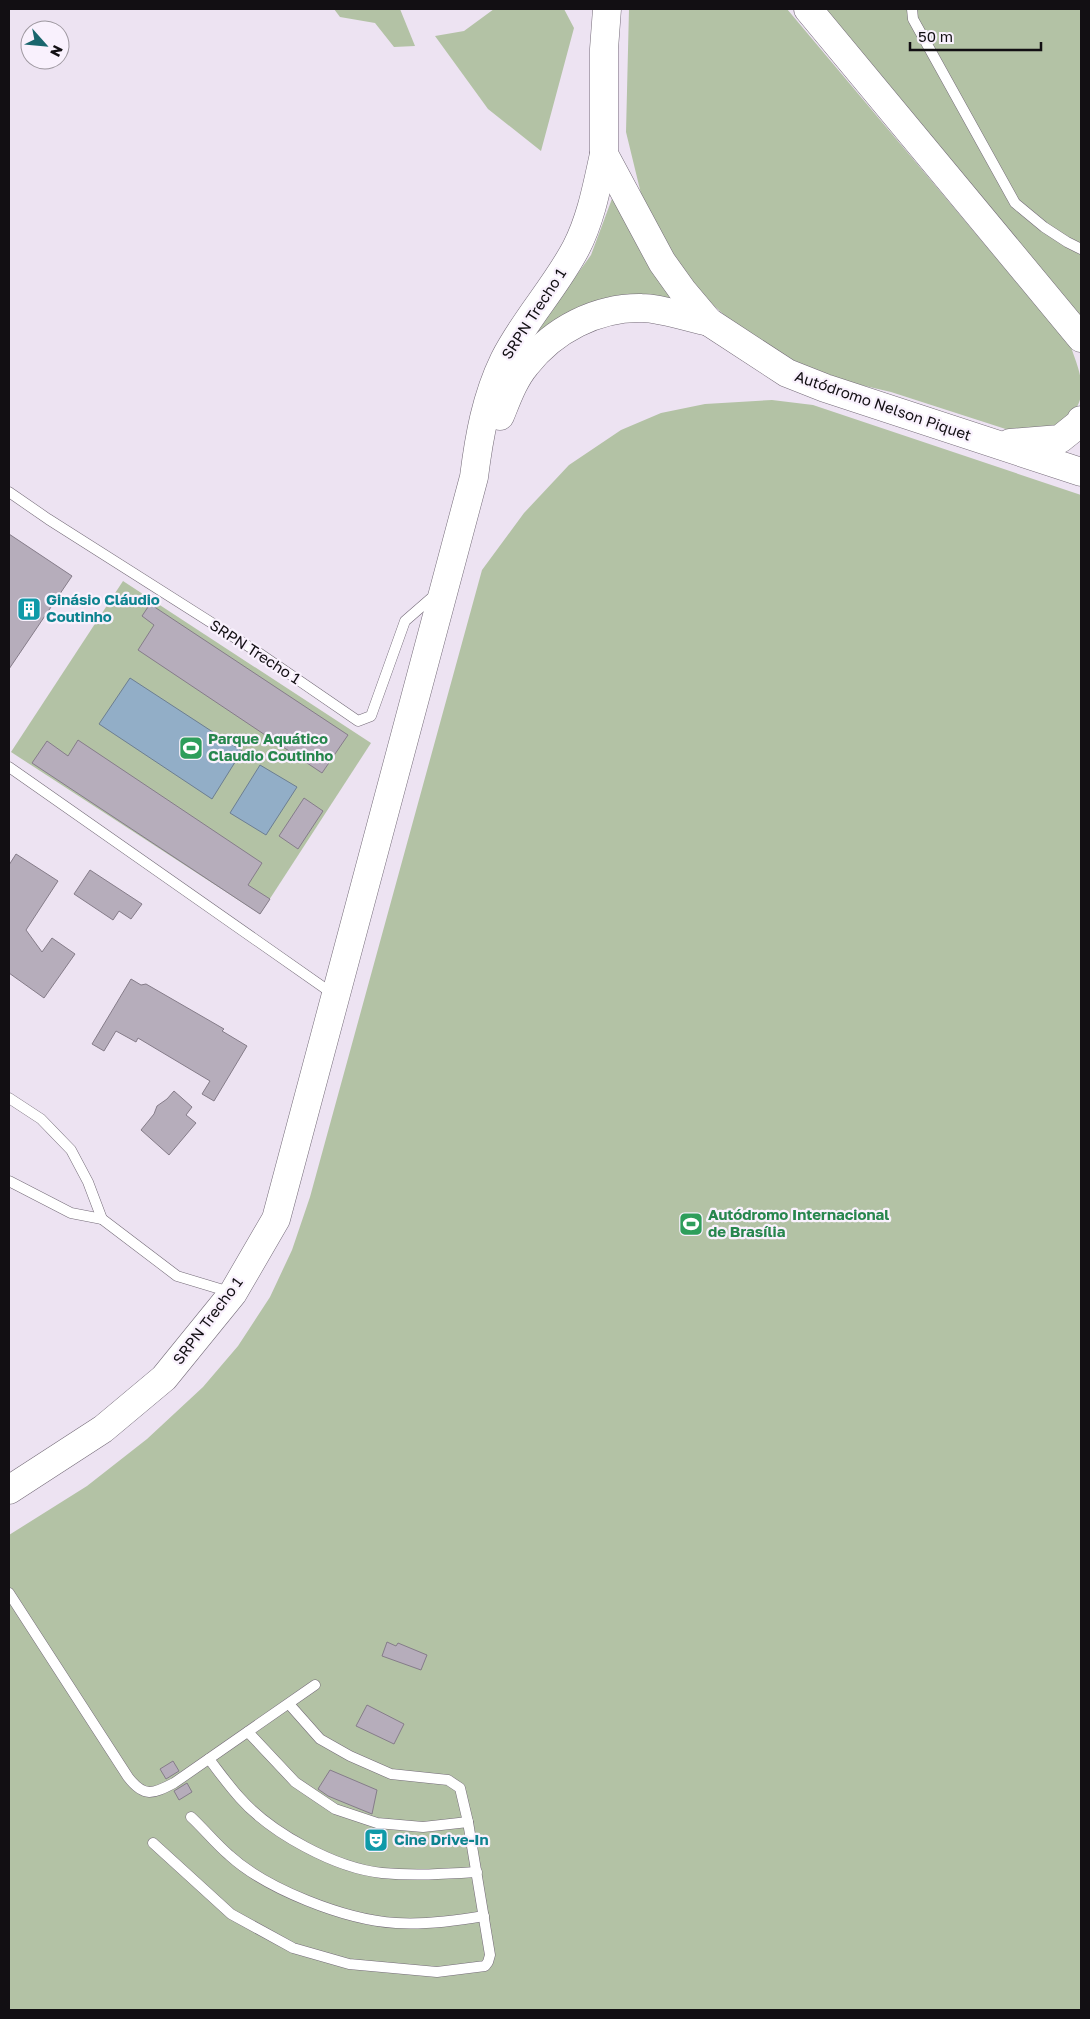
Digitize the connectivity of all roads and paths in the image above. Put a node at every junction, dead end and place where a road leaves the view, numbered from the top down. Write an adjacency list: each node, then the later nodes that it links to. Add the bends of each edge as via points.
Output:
1 (607, 9): 4 (main road, Autódromo Nelson Piquet)
2 (808, 9): 7 (main road)
3 (912, 9): 5 (lane, via 913,19 1015,203 1044,227)
4 (604, 154): 6 (main road, Autódromo Nelson Piquet, via 662,262); 11 (main road, SRPN Trecho 1, via 594,201 577,247 552,288 524,324 504,361 488,401)
5 (1081, 249)
6 (709, 322): 9 (main road, Autódromo Nelson Piquet, via 787,373 861,401); 11 (main road, SRPN Trecho 1, via 642,308 609,312 577,322 547,341 525,366 492,431)
7 (1081, 338)
8 (1081, 420): 9 (main road, via 1060,439)
9 (996, 444): 10 (main road, Autódromo Nelson Piquet)
10 (1081, 472)
11 (474, 477): 13 (main road, SRPN Trecho 1)
12 (9, 492): 13 (lane, SRPN Trecho 1, via 256,651 358,721 371,716 405,621)
13 (446, 585): 15 (main road, SRPN Trecho 1)
14 (9, 767): 15 (lane)
15 (336, 996): 19 (main road, SRPN Trecho 1, via 276,1219)
16 (9, 1098): 18 (lane, via 41,1118 70,1150 88,1182)
17 (9, 1181): 18 (lane, via 71,1213)
18 (102, 1218): 19 (lane, via 176,1276)
19 (233, 1293): 20 (main road, SRPN Trecho 1, via 164,1378 103,1429)
20 (9, 1490)
21 (9, 1593): 25 (lane, via 135,1786 154,1793)
22 (315, 1685): 23 (lane)
23 (288, 1704): 24 (lane); 27 (lane, via 320,1739 350,1756 391,1774 455,1783 460,1788)
24 (248, 1732): 25 (lane); 27 (lane, via 295,1782 335,1809 377,1823 423,1828)
25 (209, 1759): 29 (lane, via 240,1798 267,1823 302,1846 380,1873 429,1876)
26 (191, 1817): 30 (lane, via 230,1856 272,1884 317,1904 359,1918 396,1923 445,1922)
27 (468, 1822): 29 (lane)
28 (153, 1843): 30 (lane, via 231,1914 293,1948 348,1964 437,1972 485,1966 490,1955)
29 (477, 1872): 30 (lane)
30 (484, 1916)

